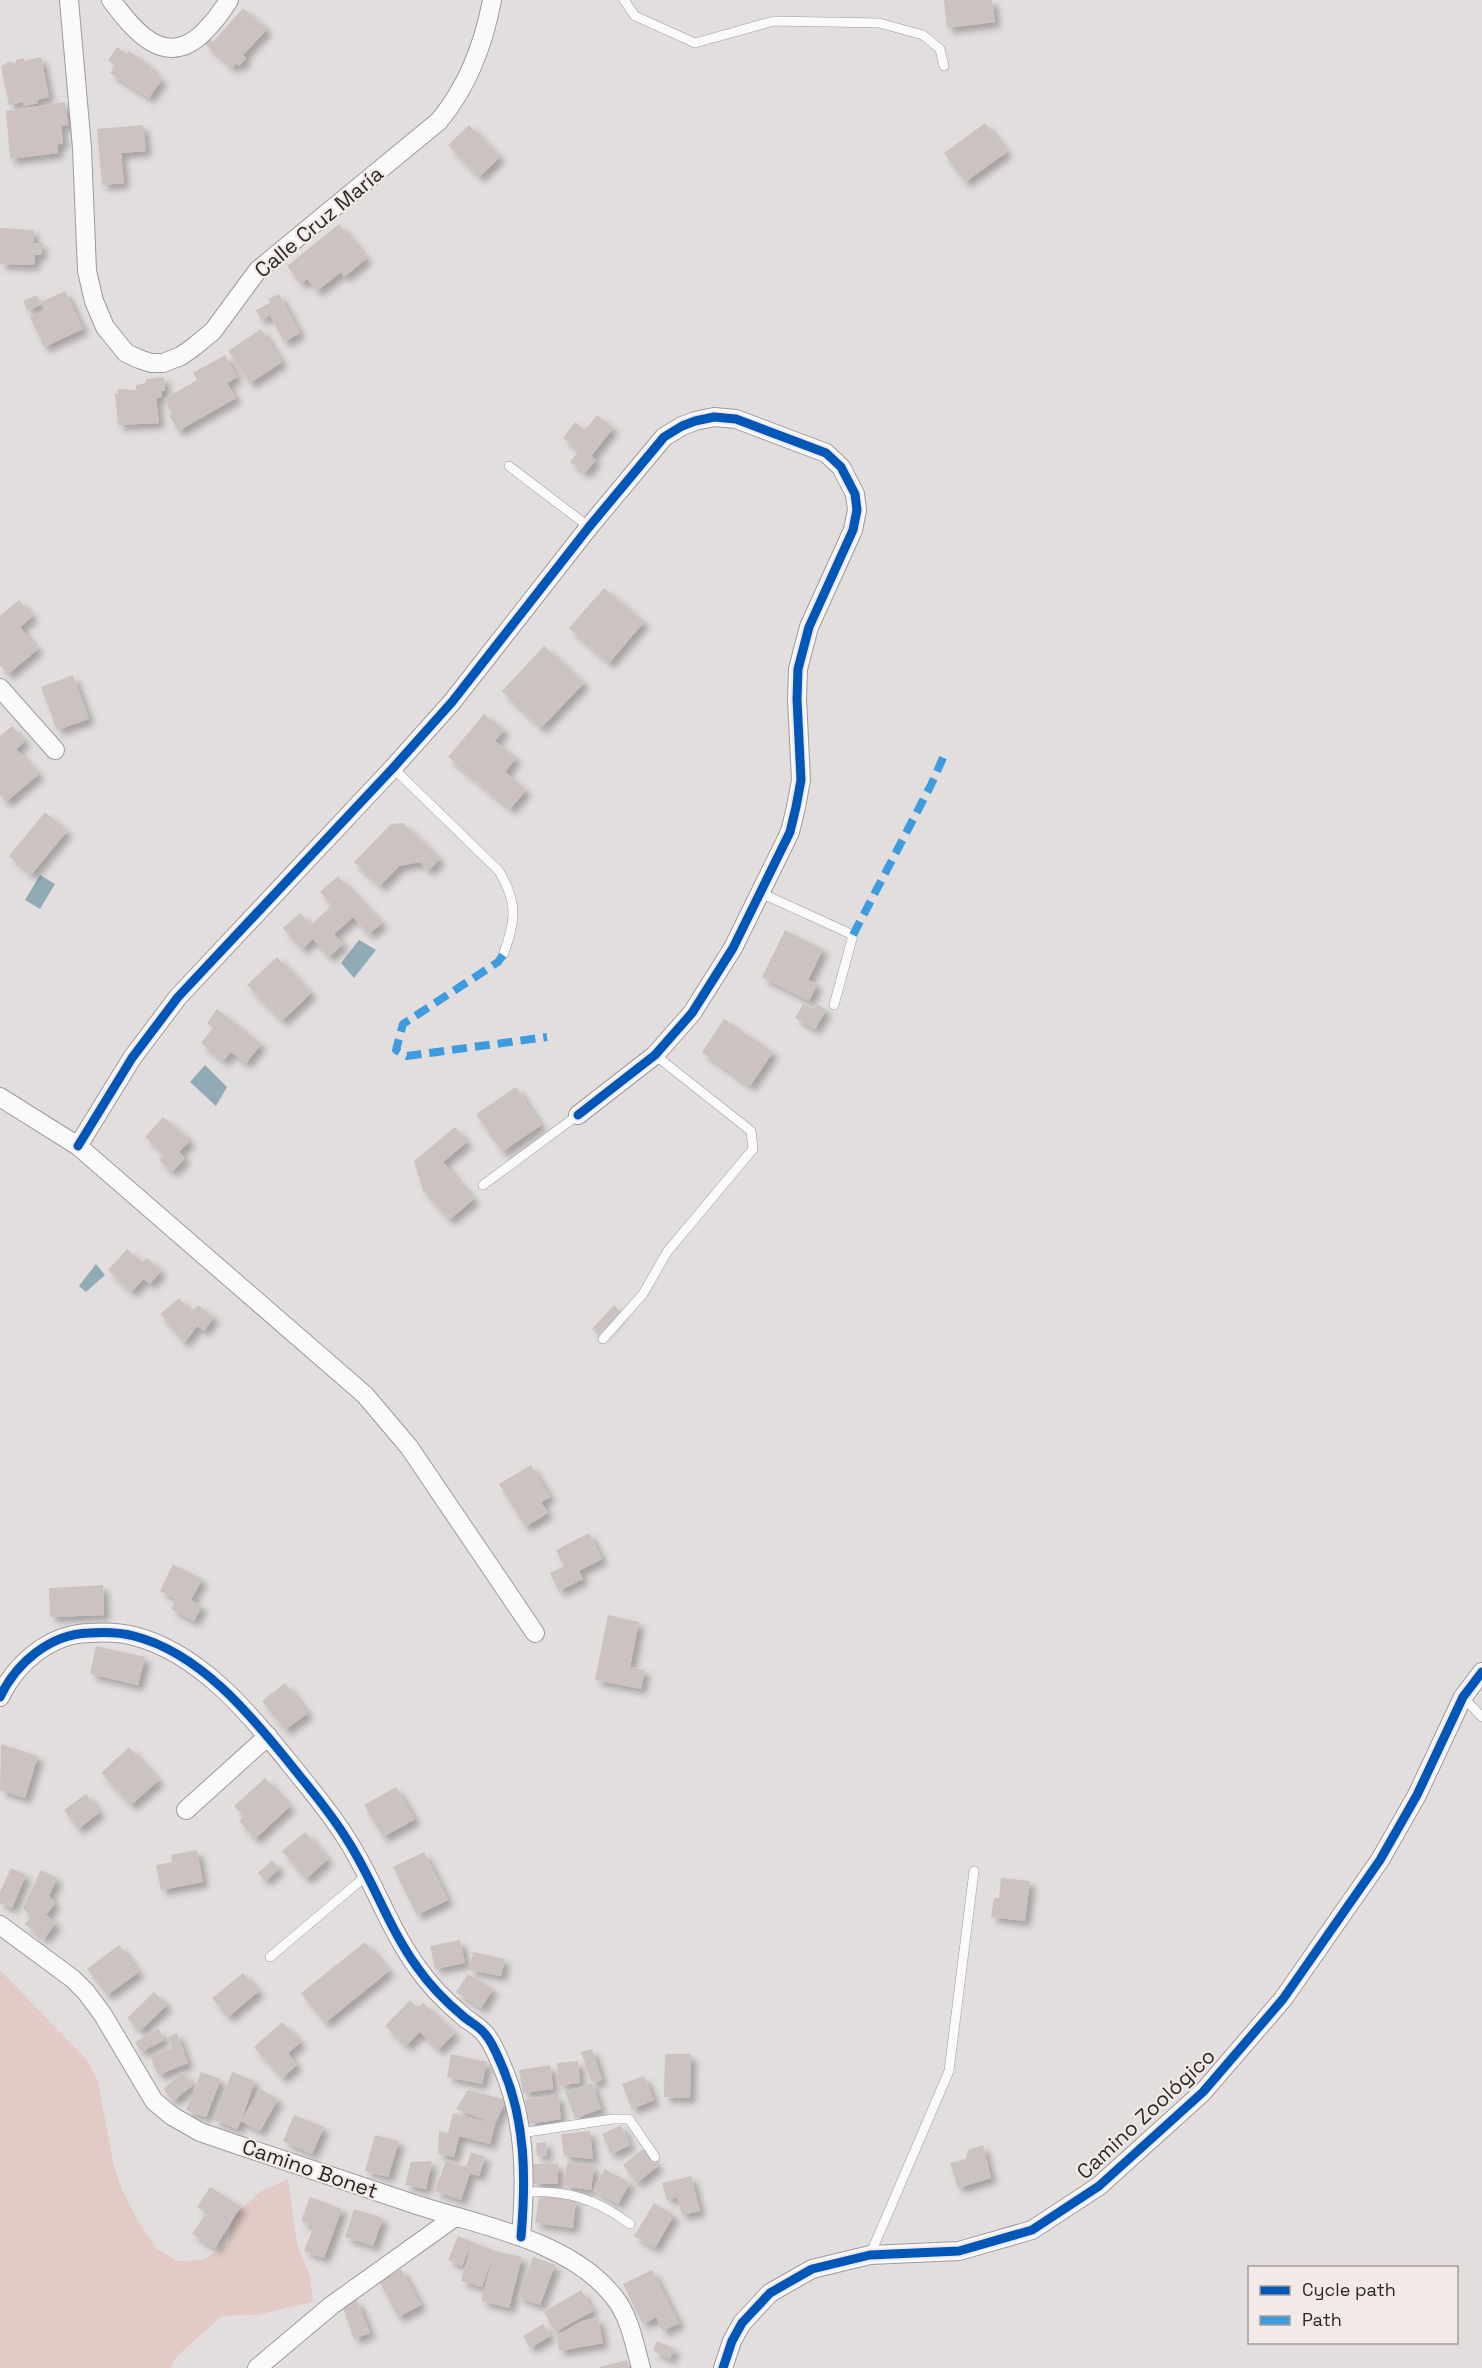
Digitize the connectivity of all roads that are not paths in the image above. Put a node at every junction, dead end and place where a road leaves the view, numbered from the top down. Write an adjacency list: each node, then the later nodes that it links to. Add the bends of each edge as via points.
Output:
1 (69, 0): 4 (street, Calle Cruz María, via 82,148 87,272 105,327 126,352 151,363 181,356 213,331 258,270 439,121 454,103 466,78 481,43)
2 (111, 0): 3 (street, via 146,38 162,47 177,49 191,43 219,17)
3 (229, 0)
4 (492, 0)
5 (624, 0): 6 (lane, via 635,16 695,43 774,21 879,22 923,35 940,49)
6 (944, 66)
7 (508, 466): 8 (lane)
8 (589, 527): 11 (street, via 452,702); 12 (street, via 664,437 704,419 736,419 825,453 842,467 850,481 857,510 853,530 809,627 798,669 801,780 796,807 790,832)
9 (0, 688): 10 (street)
10 (55, 750)
11 (393, 768): 13 (lane, via 504,878 514,909 513,928); 18 (street, via 178,997 132,1058)
12 (761, 893): 14 (lane, via 853,935); 15 (street, via 733,948 692,1013)
13 (503, 954)
14 (834, 1005)
15 (655, 1055): 17 (street); 20 (lane, via 751,1131 753,1149 667,1252 643,1294)
16 (0, 1097): 18 (street)
17 (578, 1115): 19 (lane)
18 (78, 1146): 21 (street, via 365,1395 409,1447)
19 (483, 1185)
20 (603, 1339)
21 (535, 1634)
22 (1482, 1672): 24 (street, Camino Zoológico)
23 (0, 1697): 26 (street, via 7,1682 30,1656 55,1642 81,1633 133,1635 158,1644 208,1676)
24 (1463, 1697): 25 (lane); 38 (street, Camino Zoológico, via 1417,1795 1380,1860 1283,1999 1203,2092 1099,2186 1032,2230 959,2251)
25 (1482, 1717)
26 (268, 1736): 27 (street); 29 (street, via 347,1839)
27 (186, 1810)
28 (974, 1871): 38 (lane, via 949,2071)
29 (366, 1876): 31 (lane); 32 (street, via 422,1974 434,1990 484,2032 494,2047 513,2094)
30 (0, 1925): 35 (street, Camino Bonet, via 86,1992 154,2101 172,2116 200,2132)
31 (270, 1957)
32 (521, 2133): 33 (lane, via 629,2119); 34 (street)
33 (655, 2157)
34 (525, 2192): 36 (lane, via 546,2191 597,2202); 37 (street)
35 (455, 2217): 37 (street, Camino Bonet); 39 (street, via 332,2305)
36 (630, 2224)
37 (521, 2237): 40 (street, Camino Bonet, via 585,2270 614,2297 629,2323)
38 (870, 2256): 41 (street, Camino Zoológico, via 812,2269 770,2293 742,2323)
39 (257, 2368)
40 (641, 2368)
41 (723, 2368)

